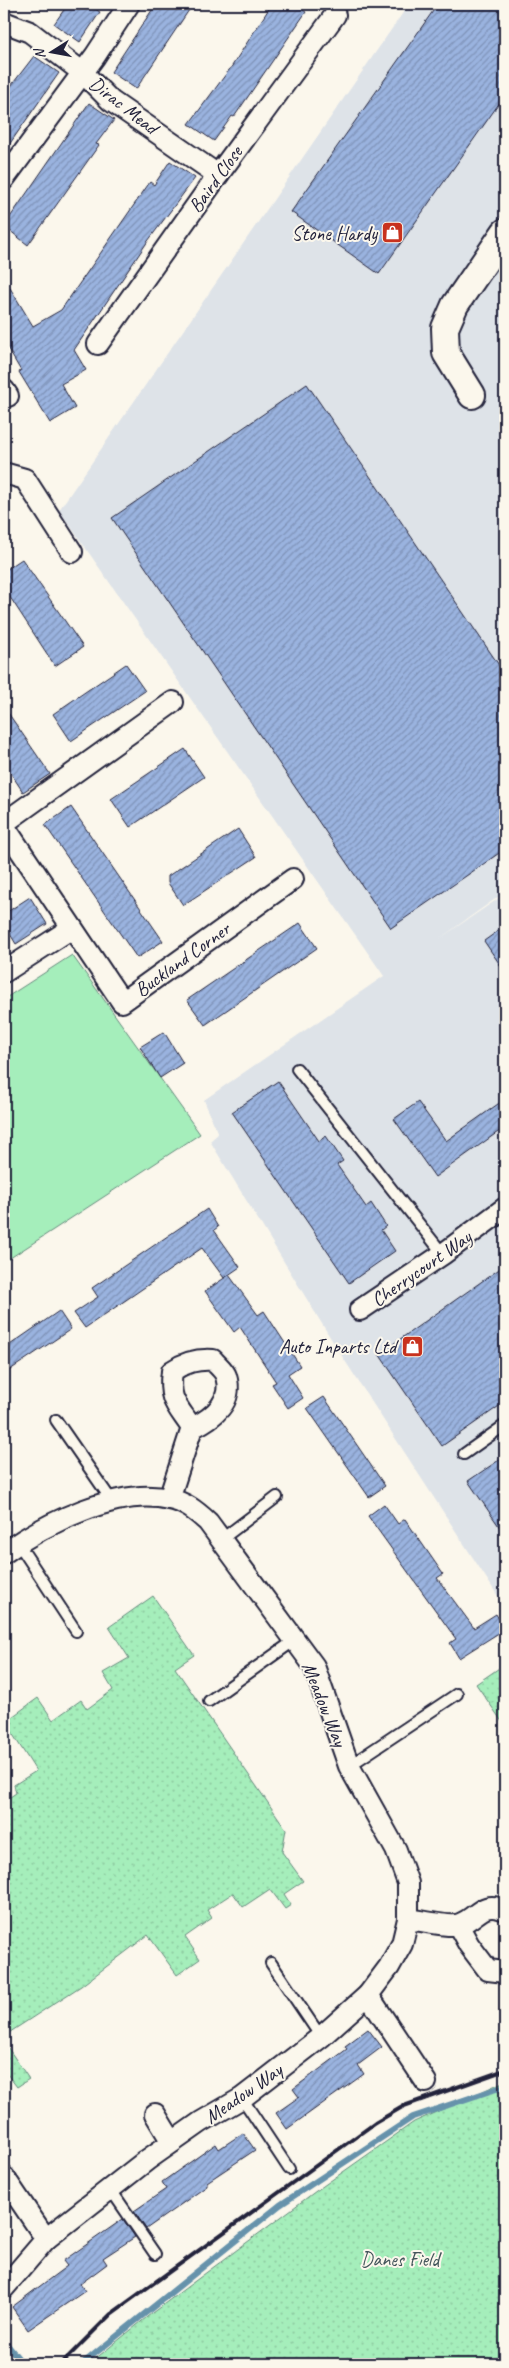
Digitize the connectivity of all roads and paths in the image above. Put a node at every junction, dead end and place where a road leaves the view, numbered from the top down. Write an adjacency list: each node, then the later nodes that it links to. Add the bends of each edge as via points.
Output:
1 (128, 4): 4 (street)
2 (335, 15): 5 (street, Baird Close)
3 (4, 22): 4 (street, Dirac Mead, via 30,32)
4 (82, 72): 5 (street, Dirac Mead, via 111,101); 6 (street)
5 (218, 175): 8 (street, Baird Close)
6 (4, 178)
7 (505, 232): 9 (street, via 455,305 445,328 446,353)
8 (98, 344)
9 (472, 395)
10 (4, 473): 11 (street, via 25,478)
11 (72, 552)
12 (173, 702): 13 (street, Buckland Corner)
13 (4, 824): 15 (street, Buckland Corner)
14 (293, 879): 15 (street, Buckland Corner, via 122,1002)
15 (72, 928): 16 (street)
16 (4, 972)
17 (297, 1069): 19 (lane)
18 (505, 1208): 19 (street, Cherrycourt Way)
19 (443, 1254): 20 (street, Cherrycourt Way)
20 (360, 1310)
21 (56, 1420): 27 (lane)
22 (505, 1425): 24 (lane)
23 (192, 1428): 26 (street)
24 (464, 1454)
25 (277, 1497): 28 (lane)
26 (169, 1499): 27 (street, Meadow Way, via 139,1496); 28 (street, Meadow Way, via 191,1507)
27 (112, 1501): 29 (street, Meadow Way, via 72,1516)
28 (222, 1539): 31 (street, Meadow Way)
29 (11, 1548): 30 (lane)
30 (76, 1631)
31 (295, 1640): 33 (lane); 34 (street, Meadow Way, via 314,1666)
32 (457, 1694): 34 (lane)
33 (209, 1701)
34 (349, 1766): 36 (street, Meadow Way, via 396,1850 408,1884)
35 (505, 1910): 37 (street, via 495,1906 486,1908)
36 (408, 1919): 37 (street); 40 (street, Meadow Way, via 402,1944)
37 (458, 1925): 39 (street, via 488,1970)
38 (271, 1963): 41 (lane)
39 (505, 1972)
40 (368, 1995): 41 (street, Meadow Way); 42 (street)
41 (321, 2037): 43 (street, Meadow Way)
42 (426, 2082)
43 (242, 2098): 45 (street, Meadow Way); 46 (lane)
44 (155, 2114): 45 (street)
45 (172, 2142): 48 (street, Meadow Way)
46 (289, 2169)
47 (4, 2177): 49 (street)
48 (111, 2190): 49 (street, Meadow Way); 50 (lane)
49 (46, 2240): 51 (street, Meadow Way)
50 (155, 2254)
51 (4, 2288)

